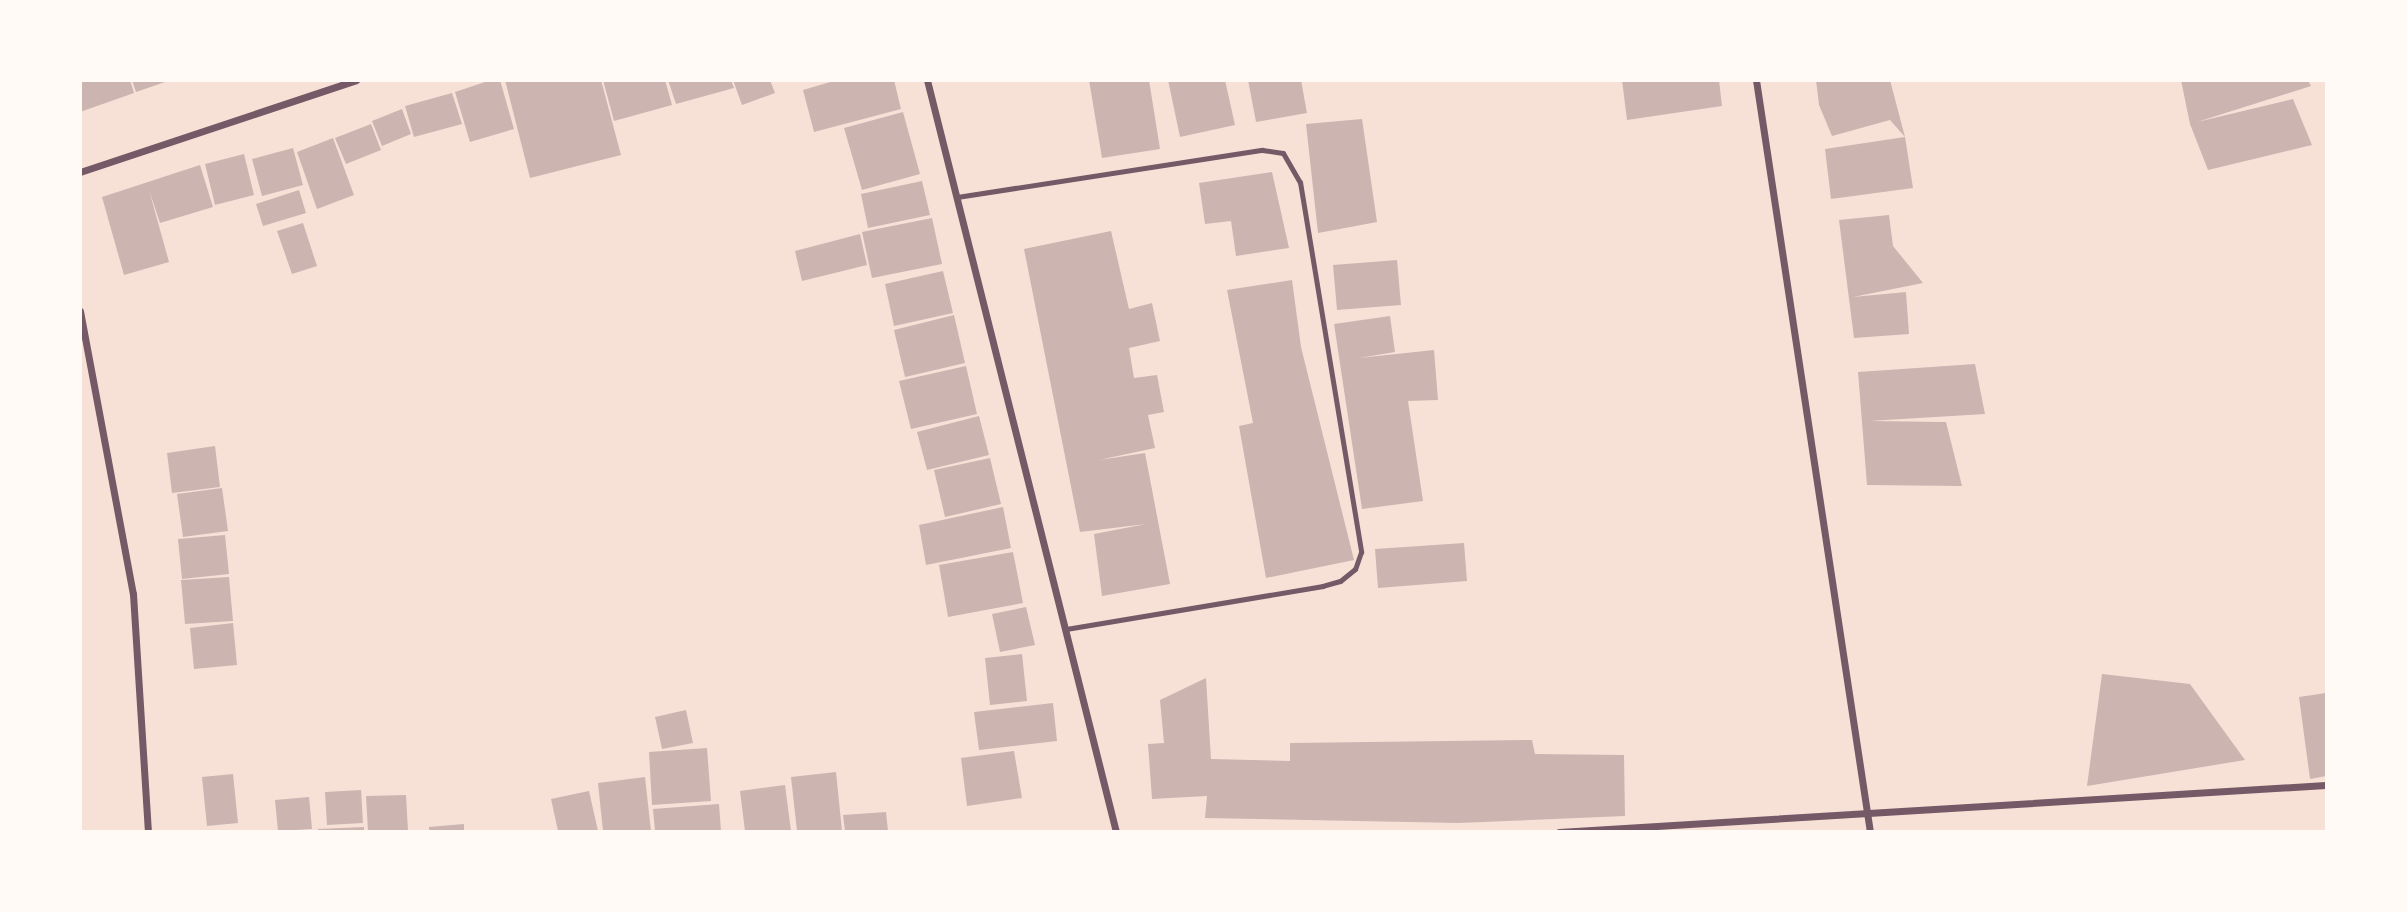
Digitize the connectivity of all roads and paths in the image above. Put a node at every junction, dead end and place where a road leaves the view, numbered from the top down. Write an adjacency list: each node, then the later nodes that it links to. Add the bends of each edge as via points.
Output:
1 (356, 80): 4 (street)
2 (928, 80): 5 (street)
3 (1756, 80): 9 (street)
4 (80, 172)
5 (957, 197): 7 (street); 7 (lane, via 1262,150 1283,153 1300,183 1361,552 1355,569 1322,586)
6 (80, 311): 10 (street, via 133,594)
7 (1065, 629): 11 (street)
8 (2326, 785): 9 (street)
9 (1869, 813): 12 (street); 13 (street)
10 (148, 831)
11 (1116, 831)
12 (1559, 831)
13 (1870, 831)

